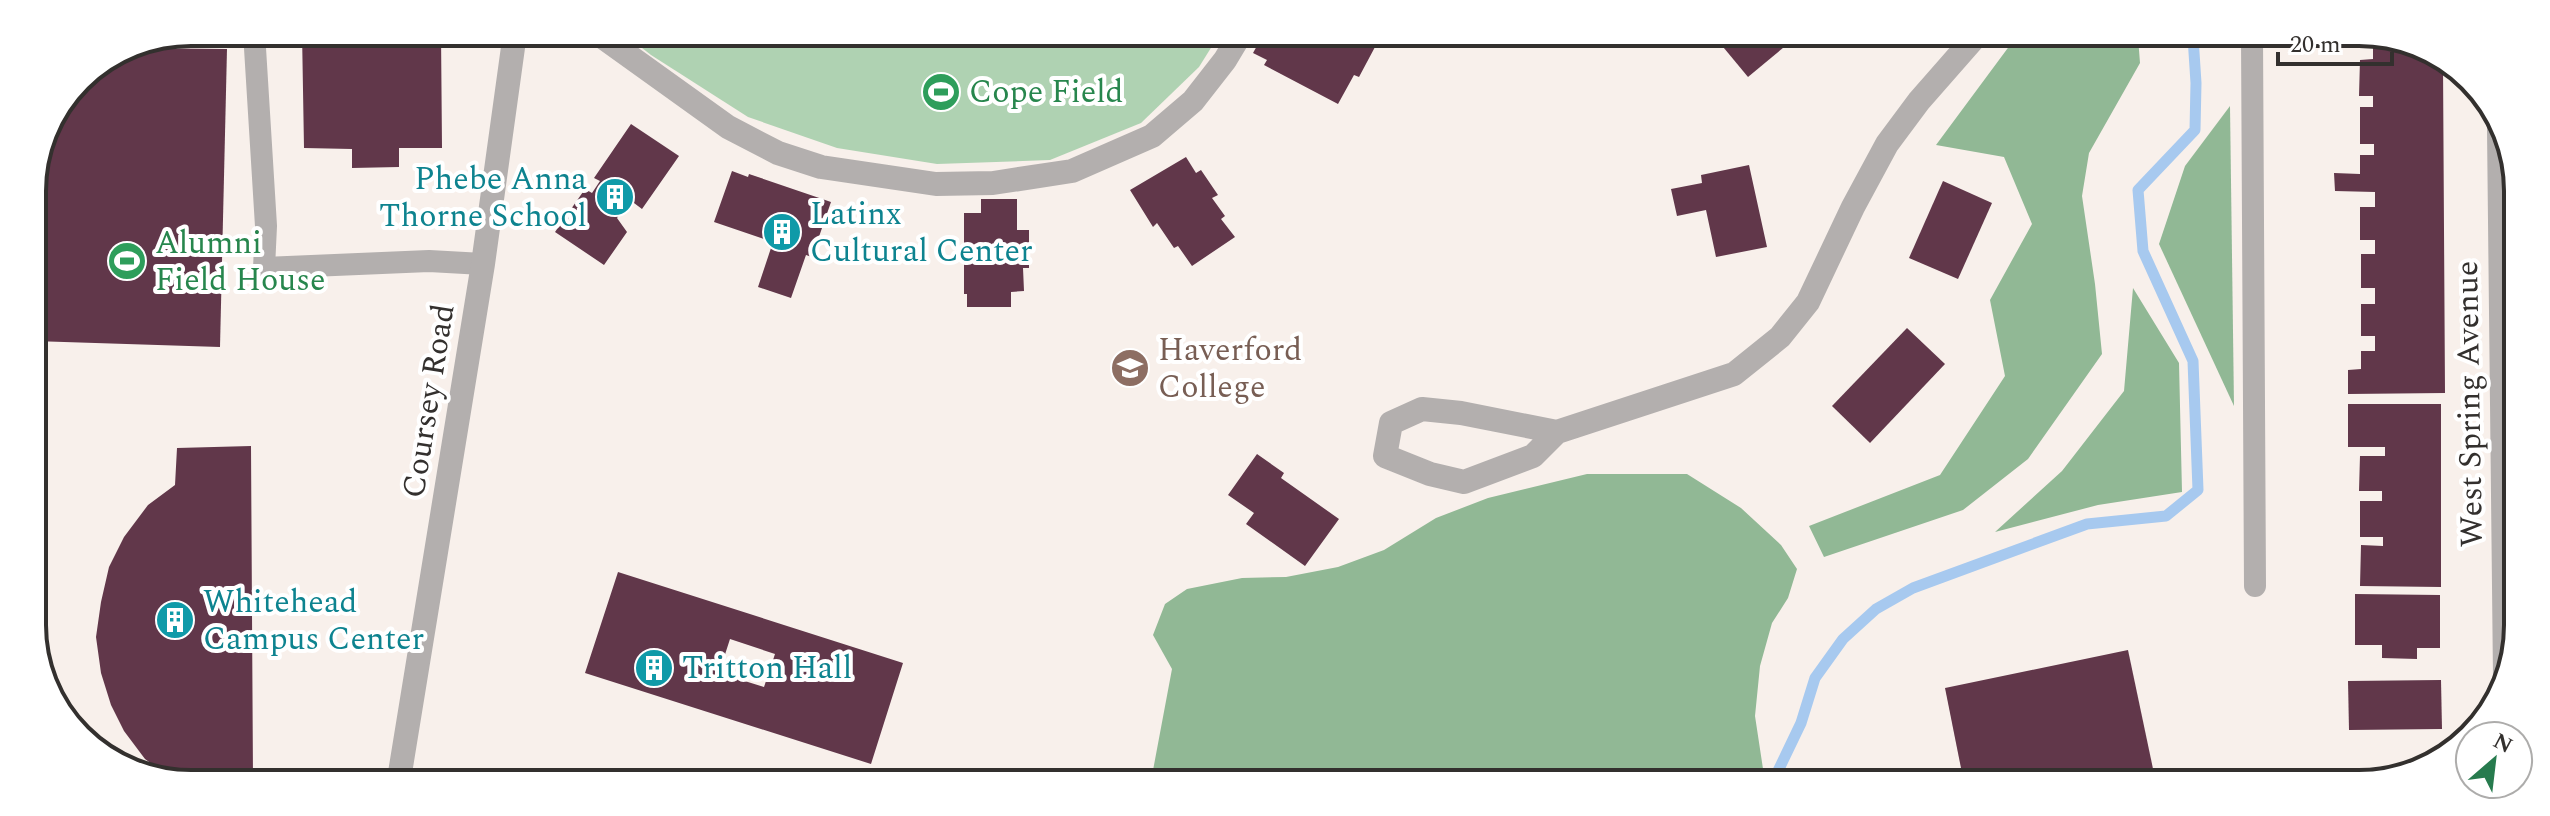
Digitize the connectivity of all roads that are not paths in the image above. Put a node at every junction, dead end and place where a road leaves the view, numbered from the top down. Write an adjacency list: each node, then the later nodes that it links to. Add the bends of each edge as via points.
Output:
1 (255, 46): 8 (lane, via 264,268)
2 (513, 46): 8 (street, Coursey Road)
3 (615, 46): 4 (street, via 728,127 778,153 821,167 936,184 993,183 1072,171 1152,136 1193,101)
4 (1233, 46)
5 (1967, 46): 9 (street, via 1887,144 1808,302 1780,337 1734,374)
6 (2252, 46): 10 (lane)
7 (2499, 157): 11 (street, West Spring Avenue)
8 (483, 264): 12 (street, Coursey Road)
9 (1557, 432): 9 (street, via 1422,409 1391,423 1385,456 1464,482 1533,456)
10 (2255, 586)
11 (2504, 586)
12 (400, 770)

